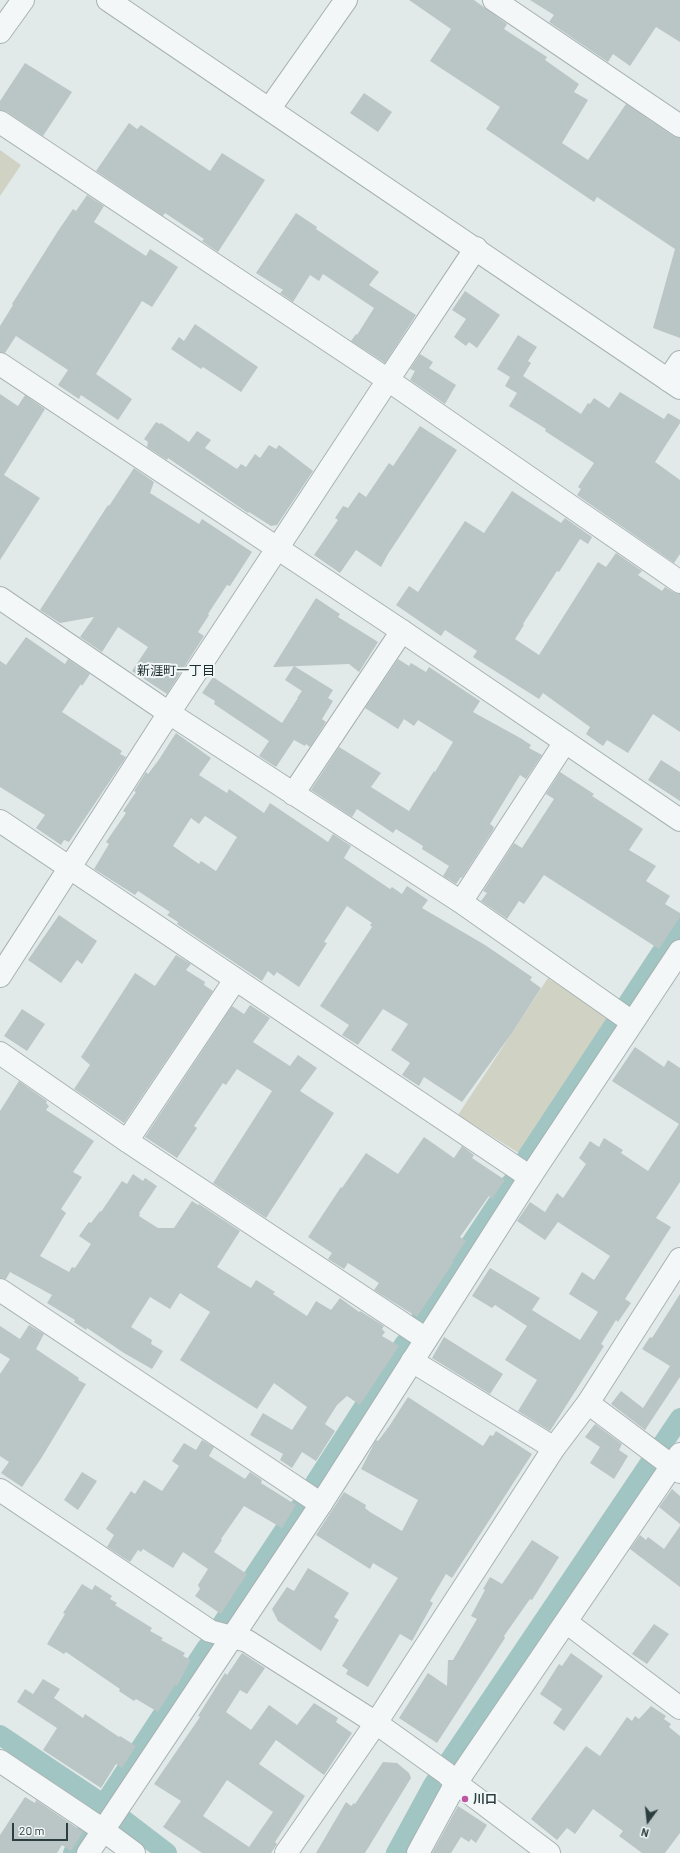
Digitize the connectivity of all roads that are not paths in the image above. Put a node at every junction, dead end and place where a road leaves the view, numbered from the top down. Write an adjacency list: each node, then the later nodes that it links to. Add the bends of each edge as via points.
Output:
1 (23, 0): 5 (street)
2 (108, 0): 6 (street)
3 (346, 0): 6 (street)
4 (494, 0): 8 (street)
5 (0, 32)
6 (270, 108): 9 (street)
7 (0, 122): 12 (street)
8 (680, 126)
9 (476, 248): 11 (street); 12 (street)
10 (0, 364): 13 (street)
11 (676, 377)
12 (388, 380): 13 (street); 14 (street)
13 (278, 548): 16 (street); 17 (street)
14 (680, 582)
15 (0, 598): 17 (street)
16 (402, 631): 18 (street); 19 (street)
17 (169, 713): 19 (street); 22 (street)
18 (564, 742): 20 (street); 23 (street)
19 (293, 794): 23 (street)
20 (680, 820)
21 (0, 821): 22 (street)
22 (68, 868): 25 (street); 26 (street)
23 (461, 902): 27 (street)
24 (680, 951): 27 (street)
25 (0, 976)
26 (235, 980): 29 (street); 30 (street)
27 (632, 1022): 30 (street)
28 (0, 1053): 29 (street)
29 (127, 1141): 33 (street)
30 (530, 1177): 33 (street)
31 (680, 1259): 35 (street)
32 (0, 1290): 39 (street)
33 (426, 1339): 34 (street)
34 (412, 1361): 36 (street); 39 (street)
35 (588, 1403): 36 (street); 37 (street)
36 (554, 1448): 43 (street)
37 (678, 1464): 40 (street)
38 (0, 1490): 41 (street, via 210,1631)
39 (321, 1504): 41 (street)
40 (566, 1622): 42 (street); 45 (street)
41 (232, 1636): 43 (street, via 247,1641); 46 (street)
42 (680, 1708)
43 (376, 1723): 45 (street); 49 (street)
44 (0, 1761): 46 (street)
45 (451, 1778): 50 (street); 51 (street)
46 (111, 1818): 47 (street); 48 (street)
47 (88, 1853)
48 (134, 1853)
49 (286, 1853)
50 (418, 1853)
51 (549, 1853)

